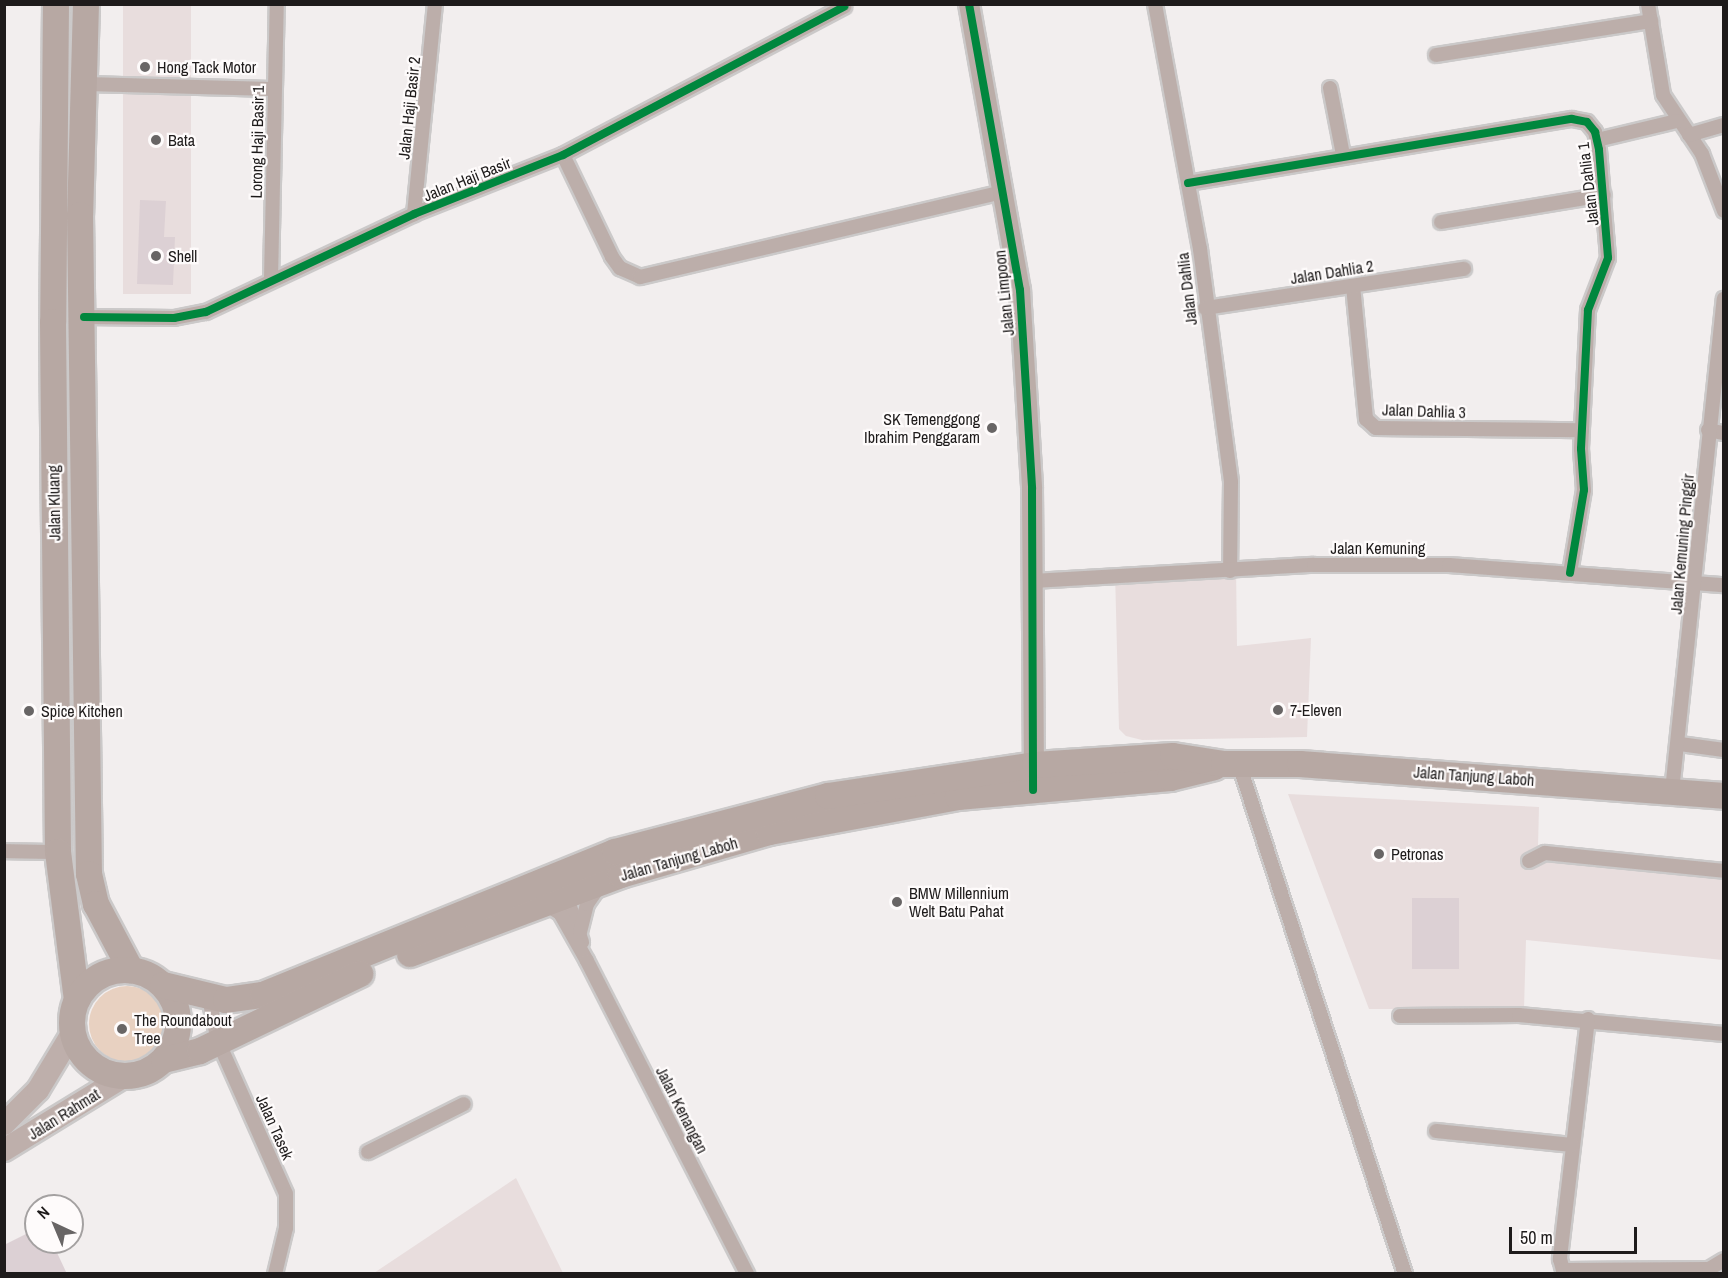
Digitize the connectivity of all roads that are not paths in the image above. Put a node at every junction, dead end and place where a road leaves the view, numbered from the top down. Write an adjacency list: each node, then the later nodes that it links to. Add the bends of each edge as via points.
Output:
1 (56, 4): 32 (highway, Jalan Kluang)
2 (87, 4): 11 (highway, Jalan Kluang)
3 (277, 4): 13 (street, Lorong Haji Basir 1)
4 (435, 4): 24 (street, Jalan Haji Basir 2)
5 (969, 4): 21 (street, Jalan Limpoon)
6 (1155, 4): 20 (street, Jalan Dahlia)
7 (1648, 4): 9 (street)
8 (844, 8): 18 (street, Jalan Haji Basir)
9 (1651, 21): 10 (street); 14 (street, via 1663,95)
10 (1436, 55)
11 (84, 84): 13 (street); 31 (highway, Jalan Kluang, via 80,215)
12 (1330, 88): 19 (street)
13 (274, 89): 27 (street, Lorong Haji Basir 1)
14 (1677, 121): 16 (street); 17 (street)
15 (1724, 125): 16 (street)
16 (1689, 135): 23 (street, via 1719,189)
17 (1597, 140): 19 (street, Jalan Dahlia 1, via 1587,122 1572,118); 22 (street, Jalan Dahlia 1)
18 (563, 155): 21 (street, via 612,256 620,268 640,277); 24 (street, Jalan Haji Basir)
19 (1343, 155): 20 (street, Jalan Dahlia 1)
20 (1188, 183): 30 (street, Jalan Dahlia)
21 (1002, 192): 38 (street, Jalan Limpoon, via 1020,290)
22 (1604, 195): 25 (street); 33 (street, Jalan Dahlia 1, via 1608,258 1588,310)
23 (1724, 211)
24 (414, 214): 27 (street, Jalan Haji Basir)
25 (1441, 222)
26 (1464, 269): 28 (street, Jalan Dahlia 2)
27 (271, 280): 31 (street, Jalan Haji Basir, via 206,312 185,316)
28 (1353, 286): 30 (street, Jalan Dahlia 2); 33 (street, Jalan Dahlia 3, via 1366,419 1376,428)
29 (1724, 299): 34 (street, Jalan Kemuning Pinggir)
30 (1206, 308): 36 (street, Jalan Dahlia, via 1231,482)
31 (84, 317): 32 (highway, via 66,331 64,402); 55 (highway, Jalan Kluang, via 89,874 96,904)
32 (54, 422): 48 (highway, Jalan Kluang)
33 (1582, 430): 37 (street, Jalan Dahlia 1, via 1584,490)
34 (1708, 430): 35 (street); 39 (street, Jalan Kemuning Pinggir)
35 (1724, 433)
36 (1230, 572): 37 (street, Jalan Kemuning, via 1314,565 1427,565); 38 (street, Jalan Kemuning)
37 (1570, 573): 39 (street, Jalan Kemuning)
38 (1033, 581): 44 (street, Jalan Limpoon)
39 (1695, 581): 40 (street, Jalan Kemuning); 41 (street, Jalan Kemuning Pinggir)
40 (1724, 585)
41 (1680, 744): 42 (street); 45 (street, Jalan Kemuning Pinggir)
42 (1724, 750)
43 (1231, 764): 44 (highway, Jalan Tanjung Laboh, via 1173,756); 45 (highway, Jalan Tanjung Laboh, via 1300,764); 75 (street)
44 (1034, 777): 51 (highway, Jalan Tanjung Laboh, via 957,797 768,832); 52 (highway, Jalan Tanjung Laboh, via 792,804 615,852)
45 (1672, 791): 46 (highway, Jalan Tanjung Laboh)
46 (1724, 796)
47 (4, 851): 48 (street)
48 (58, 852): 58 (highway, Jalan Kluang)
49 (1529, 861): 50 (street, via 1545,853)
50 (1724, 871)
51 (606, 880): 52 (highway, Jalan Tanjung Laboh); 53 (street, via 587,903)
52 (555, 891): 53 (street, Jalan Kenangan); 54 (street, Jalan Kenangan, via 560,913); 57 (highway, Jalan Tanjung Laboh, via 263,995); 63 (highway, Jalan Tanjung Laboh, via 368,970)
53 (579, 934): 54 (street, Jalan Kenangan)
54 (587, 962): 74 (street, Jalan Kenangan)
55 (131, 970): 56 (highway); 58 (highway, via 99,977)
56 (163, 985): 57 (highway, Jalan Tanjung Laboh); 64 (highway, via 178,1014 176,1039)
57 (209, 998): 63 (street, Jalan Tasek)
58 (77, 1000): 61 (highway)
59 (1400, 1016): 60 (street)
60 (1588, 1019): 62 (street); 69 (street)
61 (73, 1032): 65 (highway, via 90,1063); 67 (main road, Jalan Rahmat, via 38,1090)
62 (1724, 1034)
63 (218, 1041): 64 (highway, Jalan Tanjung Laboh); 73 (street, Jalan Tasek, via 286,1194 286,1228)
64 (164, 1060): 65 (highway, via 138,1075)
65 (123, 1077): 70 (main road, Jalan Rahmat)
66 (464, 1104): 71 (street)
67 (4, 1124)
68 (1436, 1131): 69 (street)
69 (1572, 1145): 72 (street, via 1560,1259 1563,1270 1709,1269)
70 (4, 1150)
71 (368, 1152)
72 (1724, 1260)
73 (275, 1274)
74 (747, 1274)
75 (1405, 1274)

